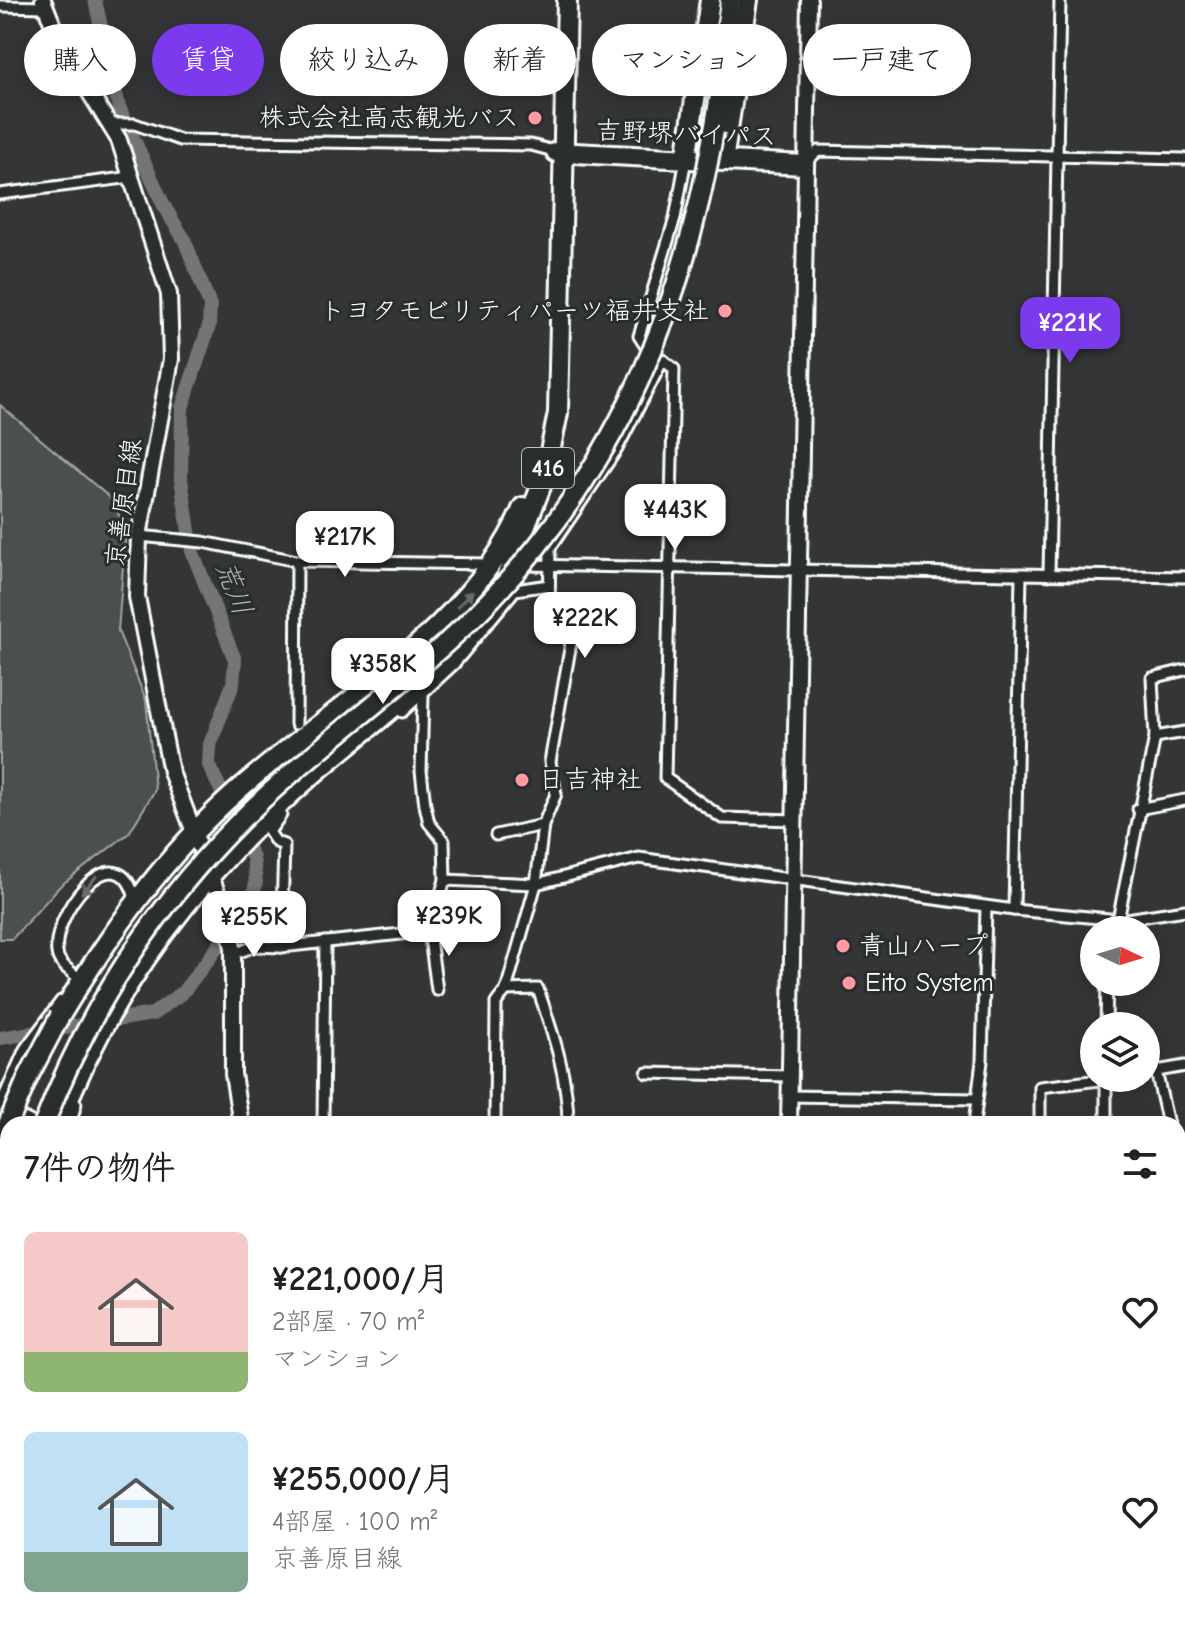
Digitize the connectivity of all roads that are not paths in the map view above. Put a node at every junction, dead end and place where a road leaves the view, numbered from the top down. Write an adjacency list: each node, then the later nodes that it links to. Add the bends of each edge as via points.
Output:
1 (556, 0): 13 (highway, 吉野堺バイパス / 416)
2 (567, 0): 13 (highway, 吉野堺バイパス / 416)
3 (710, 0): 15 (highway)
4 (730, 0): 11 (highway)
5 (736, 0): 11 (highway)
6 (748, 0): 17 (highway)
7 (809, 0): 18 (main road)
8 (1060, 0): 14 (street)
9 (44, 4): 10 (street); 12 (main road, 京善原目線, via 62,48)
10 (0, 6)
11 (719, 101): 74 (highway, bridge, via 693,234 664,325 625,413 575,496 469,621 273,790 194,870 97,1008)
12 (114, 123): 13 (street, via 135,124 180,140 531,145); 19 (main road, 京善原目線)
13 (560, 153): 15 (highway, 吉野堺バイパス); 24 (highway, 吉野堺バイパス / 416, via 558,413 545,476)
14 (1057, 155): 16 (street); 18 (street, via 818,151); 29 (street)
15 (686, 159): 17 (highway, 吉野堺バイパス); 21 (street, via 675,218 639,336)
16 (1185, 159)
17 (723, 161): 18 (highway, 吉野堺バイパス)
18 (804, 165): 27 (main road)
19 (132, 177): 20 (street); 22 (main road, 京善原目線, via 169,294 173,335)
20 (0, 194)
21 (646, 347)
22 (139, 536): 23 (street, via 203,542); 41 (main road, 京善原目線, via 137,597 173,777)
23 (297, 561): 24 (street); 34 (street)
24 (503, 564): 25 (street); 41 (highway, 吉野堺バイパス / 416, one-way to 24, via 234,793 436,628); 43 (highway, 吉野堺バイパス / 416, via 472,629 440,666)
25 (550, 566): 26 (street); 26 (street, via 550,548 617,449 660,358 674,369); 31 (street)
26 (669, 568): 27 (street); 39 (street, via 665,778 722,818)
27 (800, 571): 28 (street); 39 (main road)
28 (1021, 575): 29 (street); 49 (street)
29 (1049, 575): 30 (street)
30 (1185, 577)
31 (549, 585): 33 (street, via 515,590); 40 (street, via 549,616 574,626 550,762 556,794)
32 (1185, 670): 36 (street, via 1152,678)
33 (423, 695): 44 (street, via 421,771 429,823 444,841); 56 (street, via 333,764 270,827 271,837 284,845)
34 (296, 724)
35 (1185, 732): 36 (street)
36 (1155, 737): 38 (street)
37 (1185, 800): 38 (street)
38 (1138, 809): 52 (street)
39 (795, 820): 45 (main road)
40 (543, 825): 42 (street); 46 (street)
41 (194, 832): 43 (main road, 京善原目線); 47 (highway, 吉野堺バイパス / 416)
42 (496, 835)
43 (211, 875): 57 (main road, 京善原目線); 61 (highway, 吉野堺バイパス / 416, via 147,958)
44 (445, 880): 46 (street); 54 (street)
45 (794, 880): 46 (street, via 639,858); 48 (street); 66 (main road)
46 (536, 884): 60 (street)
47 (136, 903): 58 (highway, 吉野堺バイパス / 416); 58 (street, one-way to 58, via 131,885 112,871 98,874 63,918 57,954 61,963)
48 (986, 907): 49 (street); 71 (street, via 982,1061)
49 (1014, 910): 51 (street)
50 (1185, 910): 53 (street)
51 (1080, 916)
52 (1121, 916)
53 (1146, 916)
54 (429, 931): 55 (street); 59 (street)
55 (325, 942): 56 (street); 78 (street)
56 (281, 947): 57 (street, via 255,946)
57 (234, 954): 77 (main road, 京善原目線, via 233,1074)
58 (90, 968): 62 (highway, 吉野堺バイパス)
59 (437, 990)
60 (506, 990): 79 (street, via 496,1003); 80 (street, via 538,989 561,1058)
61 (120, 1006): 75 (highway, 吉野堺バイパス); 76 (street)
62 (55, 1015): 72 (street, via 25,1049); 73 (highway, 吉野堺バイパス, bridge)
63 (1185, 1066): 64 (street)
64 (1160, 1070)
65 (647, 1073): 66 (street)
66 (790, 1076): 70 (main road)
67 (1080, 1082): 83 (street, via 1040,1087)
68 (1106, 1092): 84 (street)
69 (1158, 1092): 85 (street)
70 (790, 1096): 71 (street); 81 (main road)
71 (975, 1099): 82 (street)
72 (0, 1107)
73 (11, 1116)
74 (48, 1116)
75 (63, 1116)
76 (73, 1116)
77 (240, 1116)
78 (323, 1116)
79 (495, 1116)
80 (568, 1116)
81 (789, 1116)
82 (974, 1116)
83 (1040, 1116)
84 (1106, 1116)
85 (1165, 1116)

